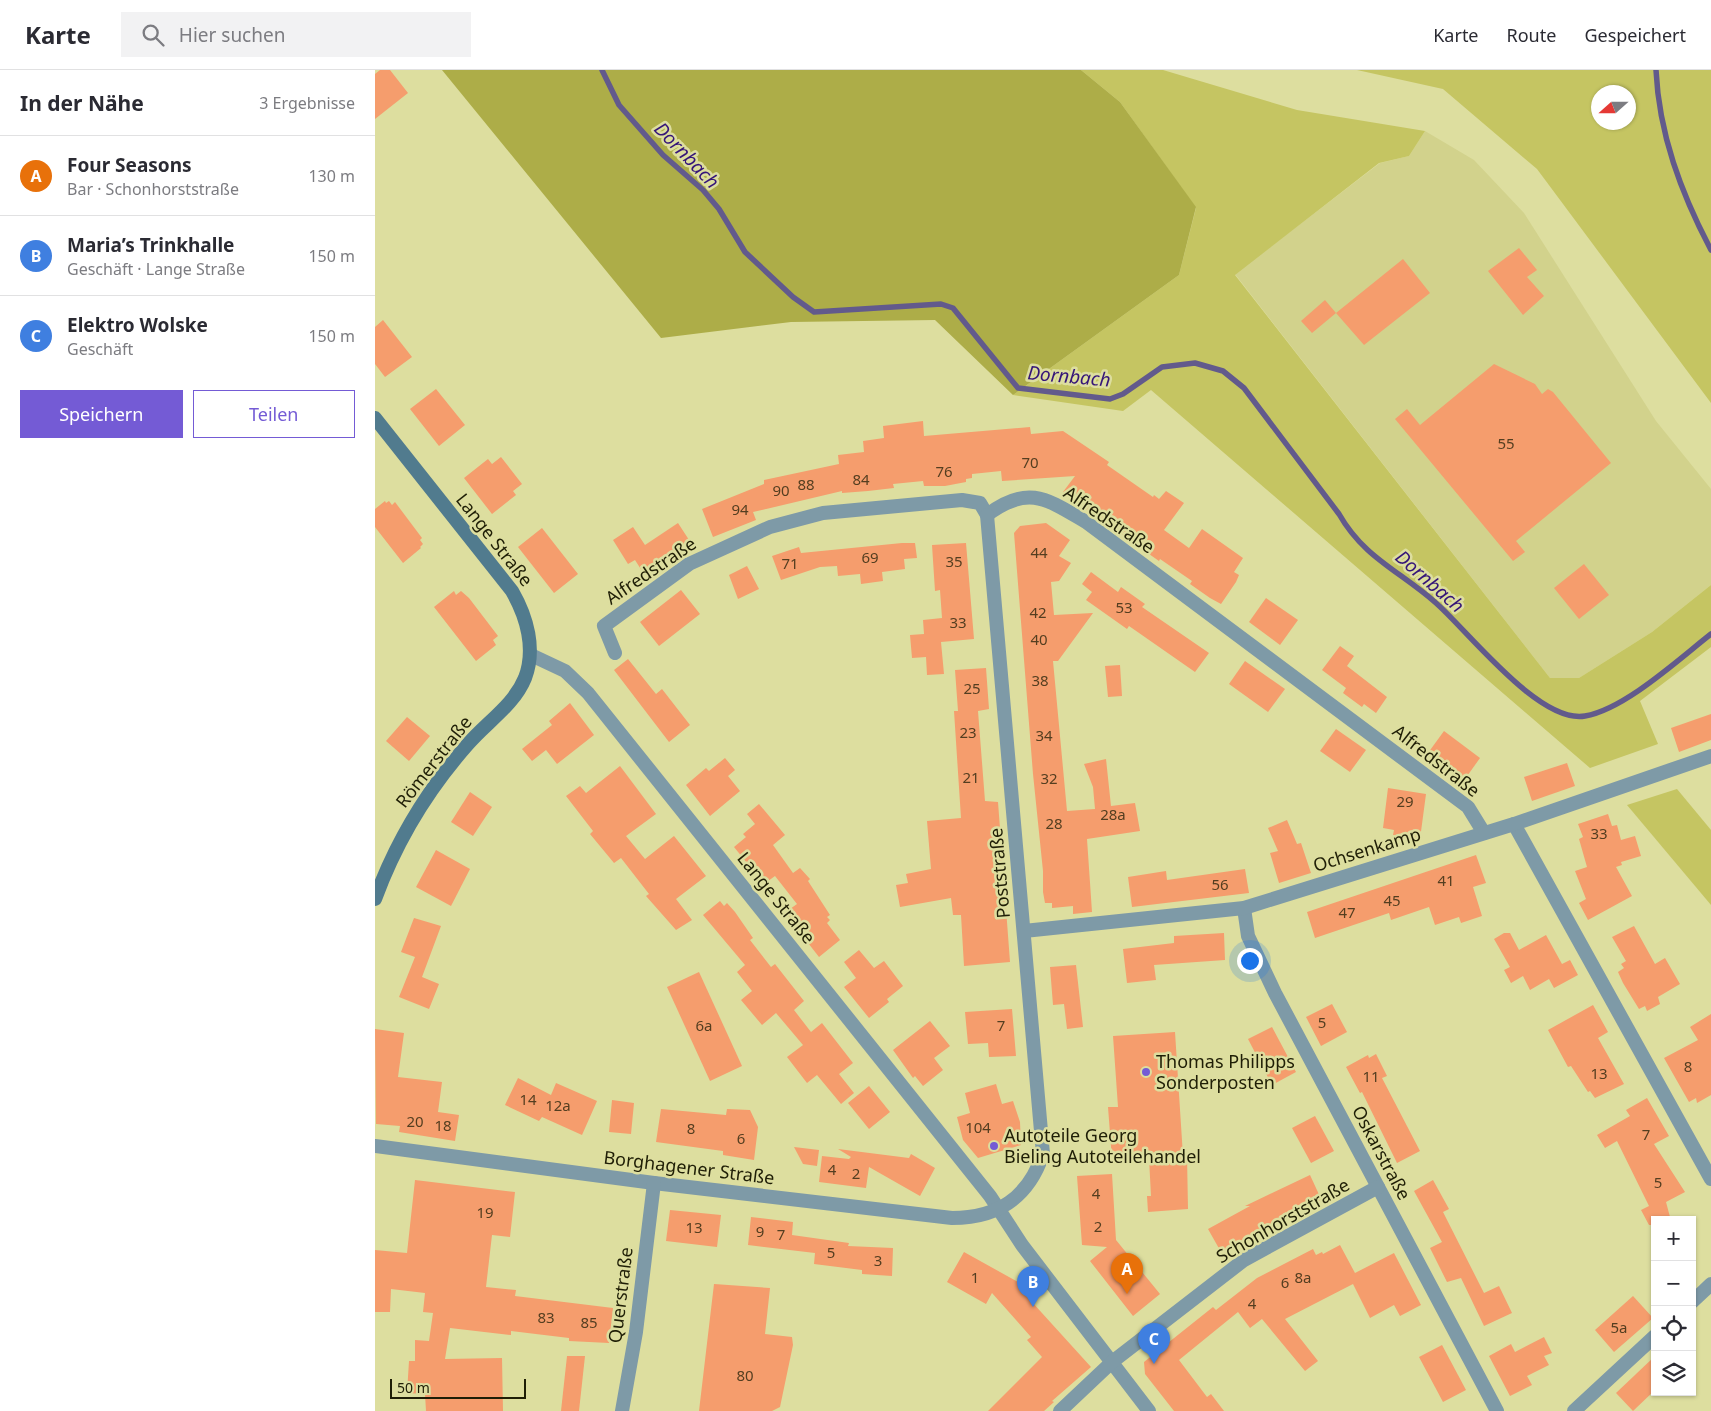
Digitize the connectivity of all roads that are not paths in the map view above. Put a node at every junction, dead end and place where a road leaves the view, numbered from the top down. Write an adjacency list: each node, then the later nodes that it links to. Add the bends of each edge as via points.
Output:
1 (375, 418): 4 (main road, Lange Straße, via 512,591 520,604)
2 (987, 515): 3 (street, Alfredstraße, via 980,503 962,500 823,513 770,527 689,564 604,626); 7 (street, Alfredstraße, via 1016,498 1038,497 1087,522 1468,807); 10 (street, Poststraße)
3 (615, 653)
4 (531, 655): 8 (main road, Römerstraße, via 525,679 511,700 468,744 416,812); 15 (street, Lange Straße, via 565,671 580,684)
5 (1711, 756): 6 (street, Ochsenkamp)
6 (1515, 824): 7 (street, Ochsenkamp); 12 (street)
7 (1484, 833): 9 (street, Ochsenkamp)
8 (375, 899)
9 (1244, 908): 10 (street, Ochsenkamp); 14 (street, Oskarstraße, via 1248,936 1275,993)
10 (1024, 931): 15 (street, Poststraße, via 1043,1154 1036,1173 1020,1194)
11 (375, 1146): 13 (street, Borghagener Straße)
12 (1711, 1179)
13 (654, 1183): 15 (street, Borghagener Straße, via 952,1218 975,1218); 20 (street, Querstraße, via 636,1332)
14 (1378, 1187): 19 (street, Schonhorststraße, via 1244,1260); 23 (street, Oskarstraße)
15 (998, 1211): 19 (street, Lange Straße)
16 (1711, 1284): 17 (street)
17 (1696, 1298)
18 (1651, 1340): 24 (street)
19 (1112, 1362): 21 (street, Schonhorststraße); 22 (street, Lange Straße)
20 (622, 1411)
21 (1060, 1411)
22 (1149, 1411)
23 (1497, 1411)
24 (1574, 1411)

